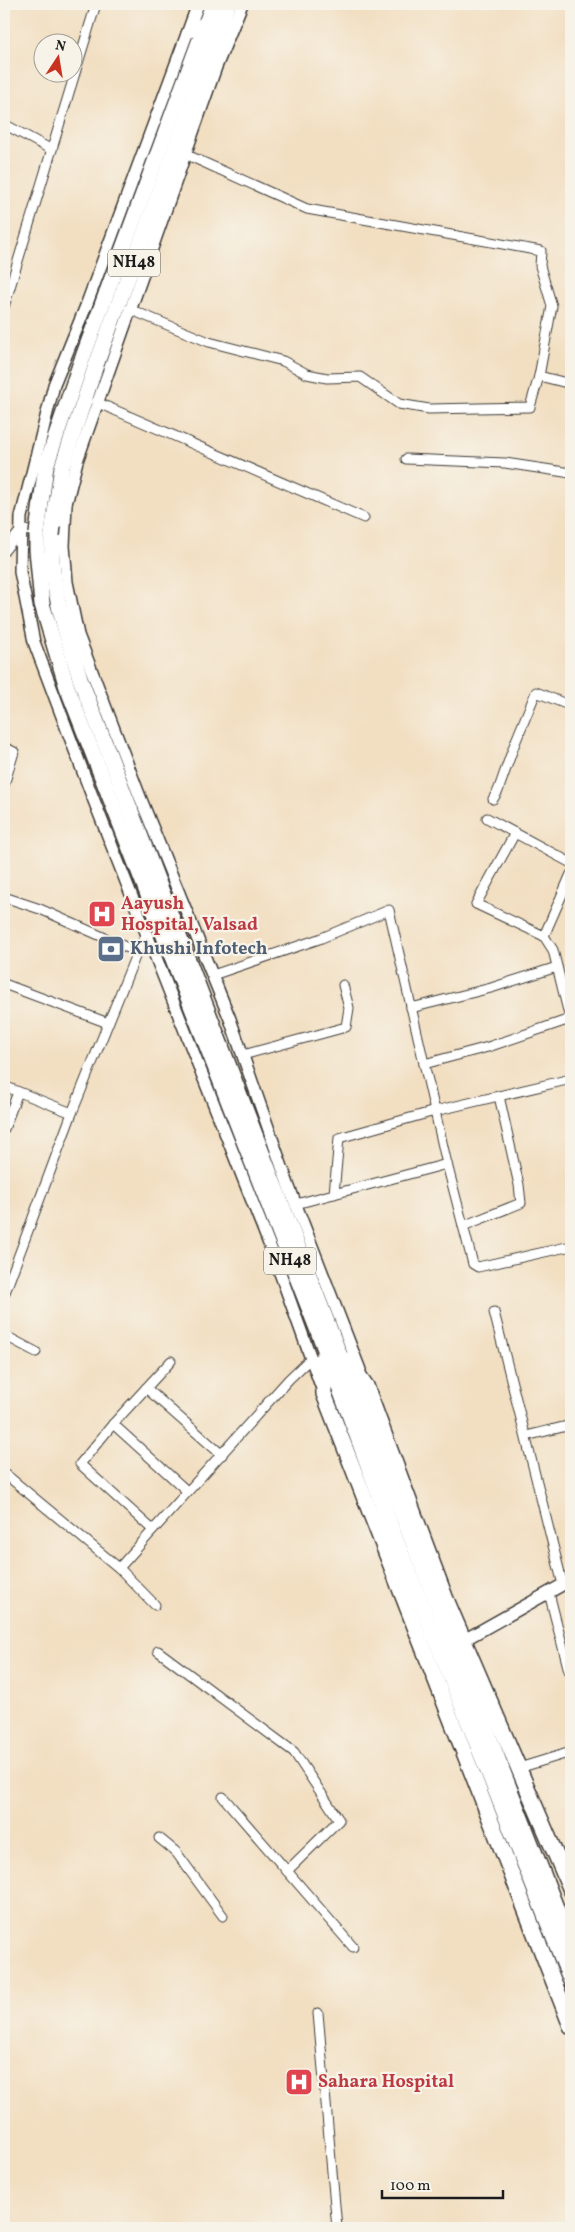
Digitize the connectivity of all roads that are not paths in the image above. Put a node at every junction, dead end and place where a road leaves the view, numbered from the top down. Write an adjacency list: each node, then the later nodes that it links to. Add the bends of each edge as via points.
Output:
1 (96, 4): 9 (street)
2 (198, 4): 7 (street)
3 (213, 4): 6 (highway, NH48)
4 (228, 4): 20 (highway, NH48, via 80,413 62,467)
5 (242, 4): 10 (street)
6 (207, 20): 7 (street); 20 (highway, NH48, via 46,466)
7 (187, 34): 19 (street, via 54,385 21,517)
8 (4, 124): 9 (street)
9 (52, 150): 11 (street)
10 (186, 154): 12 (street); 13 (street, via 308,209 541,251 540,266 552,306)
11 (4, 307)
12 (129, 309): 13 (street, via 209,342 284,361 307,374 326,378 360,376 406,406 429,409 530,407); 15 (street)
13 (540, 376): 14 (street)
14 (571, 384)
15 (96, 402): 18 (street); 20 (street, via 66,504)
16 (406, 459): 17 (street, via 505,463)
17 (571, 473)
18 (364, 518)
19 (21, 530): 20 (street); 21 (street); 31 (street, via 20,572 34,642)
20 (49, 530): 35 (street, via 67,582 78,635); 44 (highway, NH48, via 58,603 81,681); 60 (highway, NH48, via 36,549 42,604 67,687)
21 (4, 551)
22 (571, 704): 25 (street, via 536,692)
23 (4, 747): 24 (street, via 14,752)
24 (4, 785)
25 (493, 799)
26 (487, 818): 27 (street)
27 (515, 833): 28 (street); 32 (street, via 476,904)
28 (571, 863)
29 (571, 874): 32 (street)
30 (4, 898): 33 (street, via 40,909)
31 (147, 934): 33 (street); 62 (street)
32 (544, 936): 34 (street)
33 (137, 952): 40 (street)
34 (558, 967): 38 (street); 39 (street)
35 (213, 975): 38 (street, via 319,940 389,910); 41 (street)
36 (4, 984): 40 (street)
37 (343, 985): 41 (street, via 349,1008 346,1027)
38 (411, 1008): 42 (street)
39 (571, 1021): 42 (street)
40 (108, 1023): 50 (street)
41 (243, 1055): 43 (street)
42 (424, 1064): 49 (street)
43 (249, 1072): 44 (street); 54 (street)
44 (233, 1077): 60 (highway, NH48)
45 (571, 1079): 48 (street)
46 (4, 1086): 47 (street)
47 (18, 1092): 50 (street); 51 (street)
48 (499, 1096): 49 (street); 55 (street, via 521,1203)
49 (435, 1111): 52 (street); 53 (street, via 339,1138)
50 (72, 1113): 57 (street)
51 (4, 1129)
52 (447, 1164): 53 (street); 55 (street)
53 (334, 1194): 54 (street)
54 (296, 1204): 64 (street)
55 (463, 1226): 56 (street, via 473,1264 478,1267)
56 (571, 1246)
57 (4, 1295)
58 (494, 1312): 69 (street)
59 (4, 1335): 61 (street)
60 (328, 1341): 64 (highway); 66 (highway); 86 (highway, NH48); 92 (highway, NH48, via 394,1532)
61 (36, 1352)
62 (311, 1358): 66 (street); 70 (street)
63 (171, 1361): 65 (street)
64 (366, 1386): 78 (highway)
65 (146, 1388): 67 (street); 70 (street)
66 (324, 1394): 94 (highway)
67 (113, 1424): 72 (street); 73 (street, via 80,1464)
68 (571, 1427): 69 (street)
69 (526, 1436): 75 (street)
70 (222, 1455): 72 (street)
71 (4, 1473): 74 (street)
72 (187, 1491): 73 (street)
73 (153, 1530): 74 (street)
74 (119, 1568): 77 (street)
75 (567, 1583): 76 (street)
76 (549, 1593): 78 (street); 80 (street)
77 (155, 1605)
78 (464, 1640): 82 (highway)
79 (158, 1651): 87 (street, via 294,1752 339,1820)
80 (571, 1679)
81 (571, 1752): 82 (street)
82 (520, 1768): 85 (highway)
83 (223, 1797): 87 (street)
84 (159, 1838): 89 (street, via 176,1852)
85 (551, 1841): 86 (highway); 88 (highway)
86 (532, 1846): 90 (highway, NH48)
87 (286, 1871): 91 (street)
88 (571, 1890)
89 (224, 1916)
90 (571, 1946)
91 (353, 1947)
92 (571, 1981)
93 (318, 2013): 95 (street)
94 (571, 2026)
95 (337, 2228)

